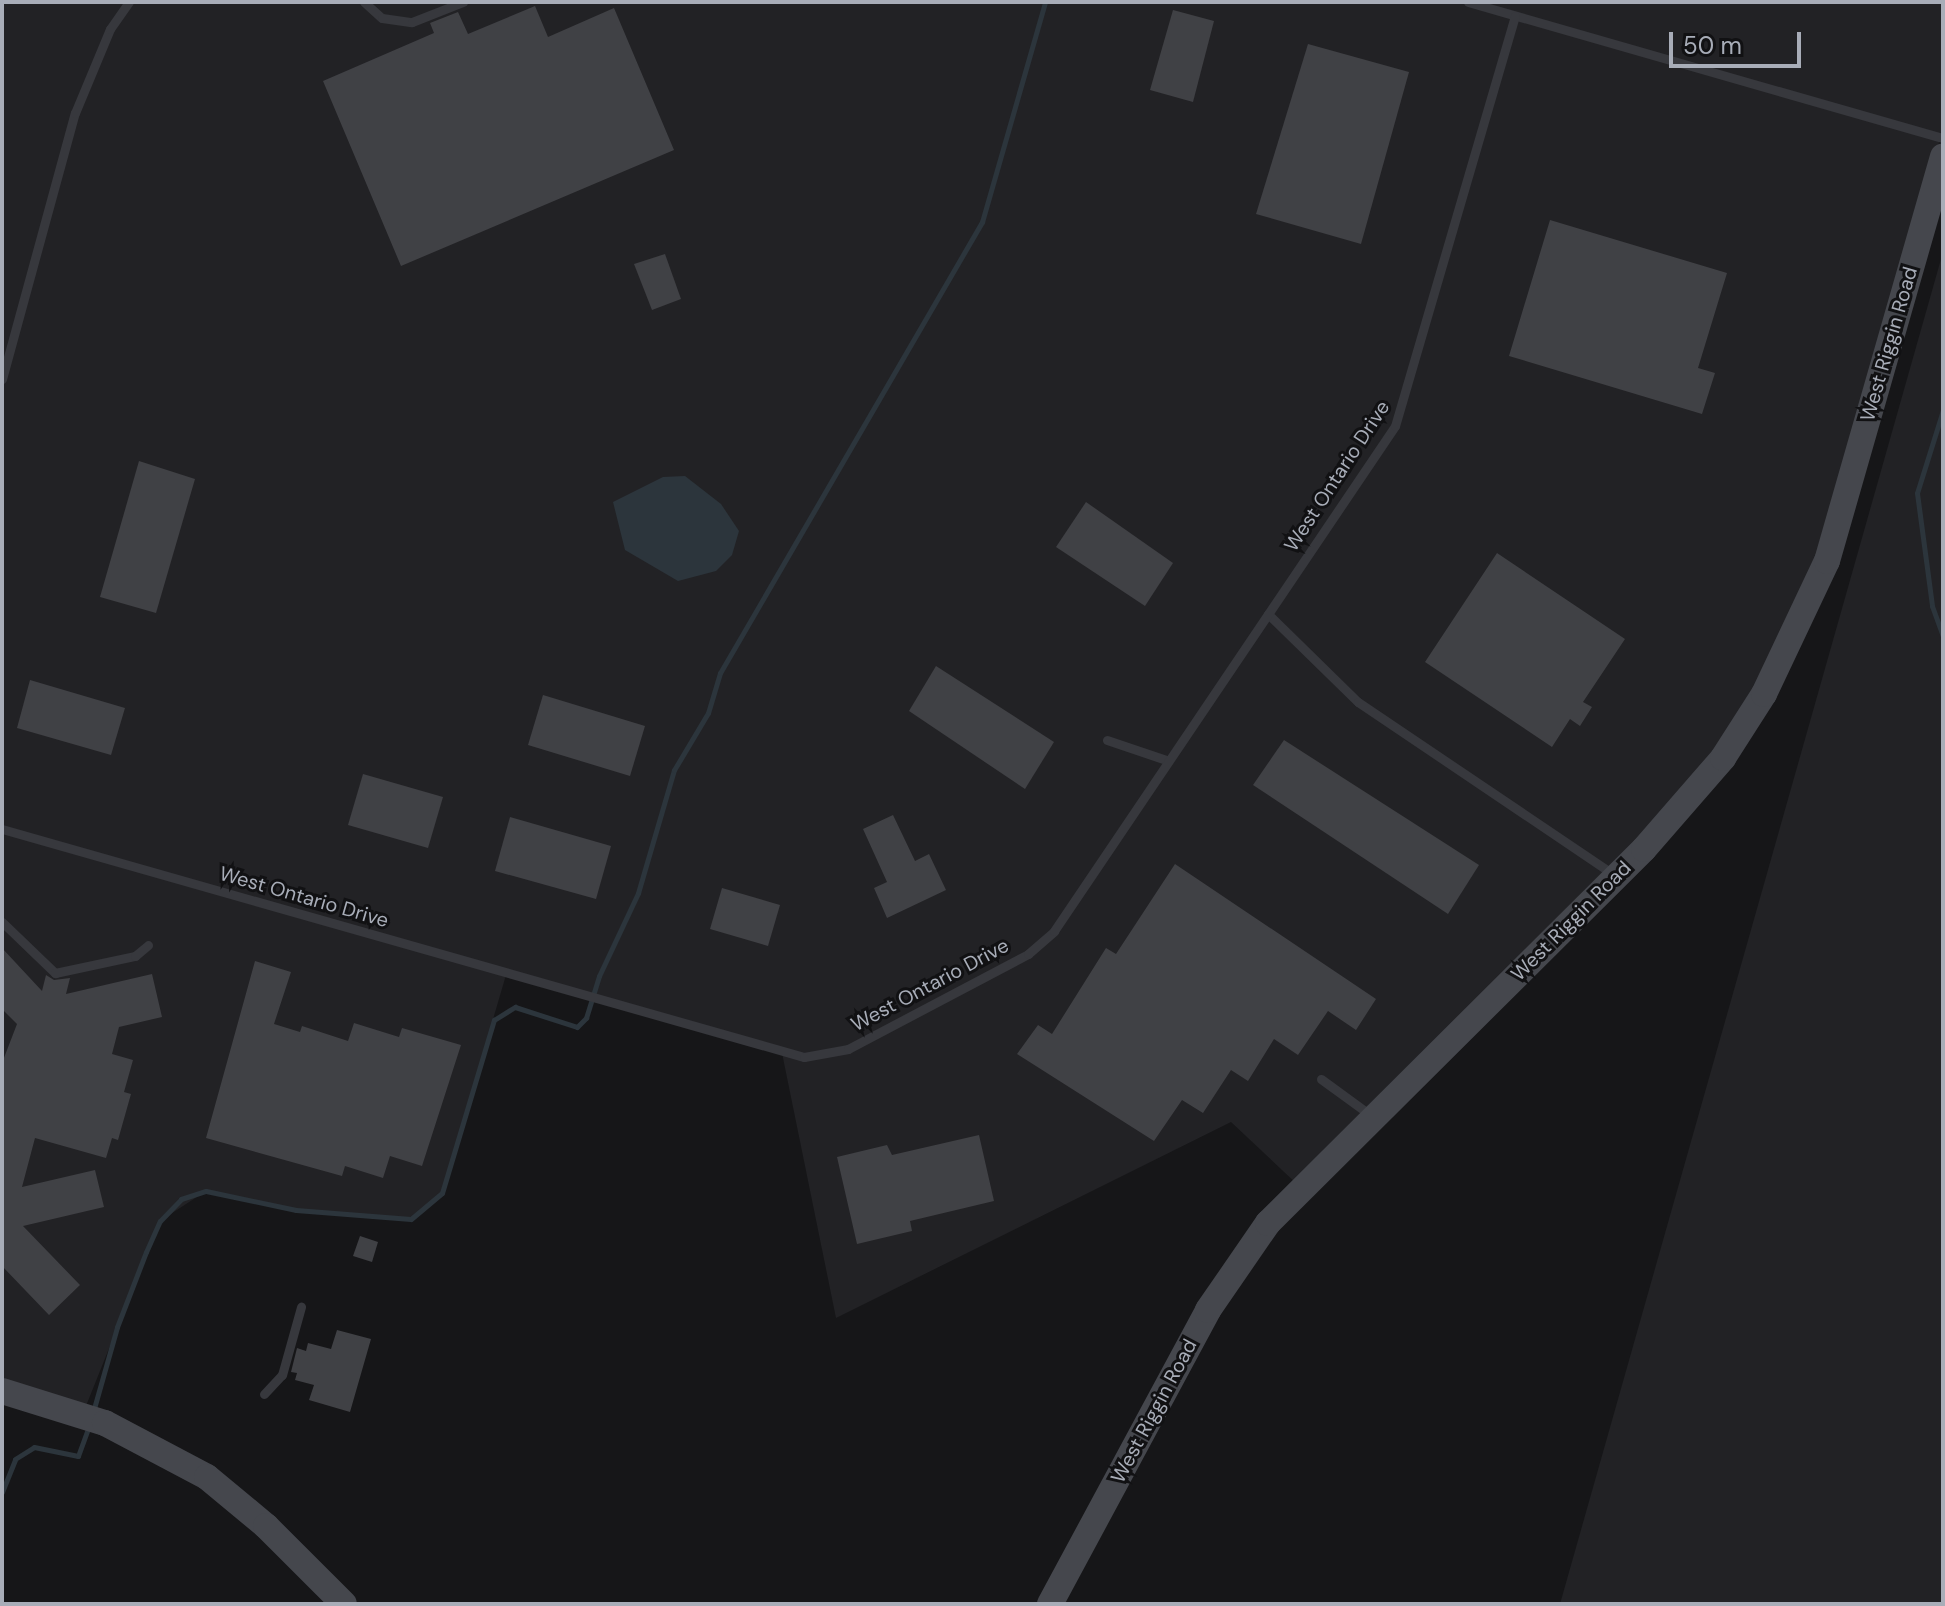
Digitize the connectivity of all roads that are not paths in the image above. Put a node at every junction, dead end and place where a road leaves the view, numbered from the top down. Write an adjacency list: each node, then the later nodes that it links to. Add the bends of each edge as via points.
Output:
1 (129, 2): 8 (lane, via 110,29 75,113)
2 (364, 2): 3 (lane, via 382,18 412,22)
3 (463, 2)
4 (1468, 2): 5 (lane)
5 (1515, 16): 6 (lane); 9 (lane, West Ontario Drive, via 1402,410)
6 (1943, 138)
7 (1943, 156): 13 (street, West Riggin Road, via 1827,561 1797,631 1723,758)
8 (2, 379)
9 (1268, 614): 11 (lane, West Ontario Drive); 13 (lane, via 1358,702)
10 (1107, 740): 11 (lane)
11 (1169, 761): 12 (lane, West Ontario Drive, via 1054,931 1028,954 848,1049 817,1057 782,1053)
12 (2, 829)
13 (1616, 876): 17 (street, West Riggin Road)
14 (2, 922): 15 (lane, via 55,973 135,956)
15 (148, 945)
16 (1321, 1079): 17 (lane)
17 (1372, 1116): 22 (street, West Riggin Road, via 1300,1187 1235,1268)
18 (301, 1307): 20 (lane, via 282,1375)
19 (2, 1391): 21 (street, via 94,1419 208,1477)
20 (264, 1394)
21 (344, 1604)
22 (1050, 1604)

